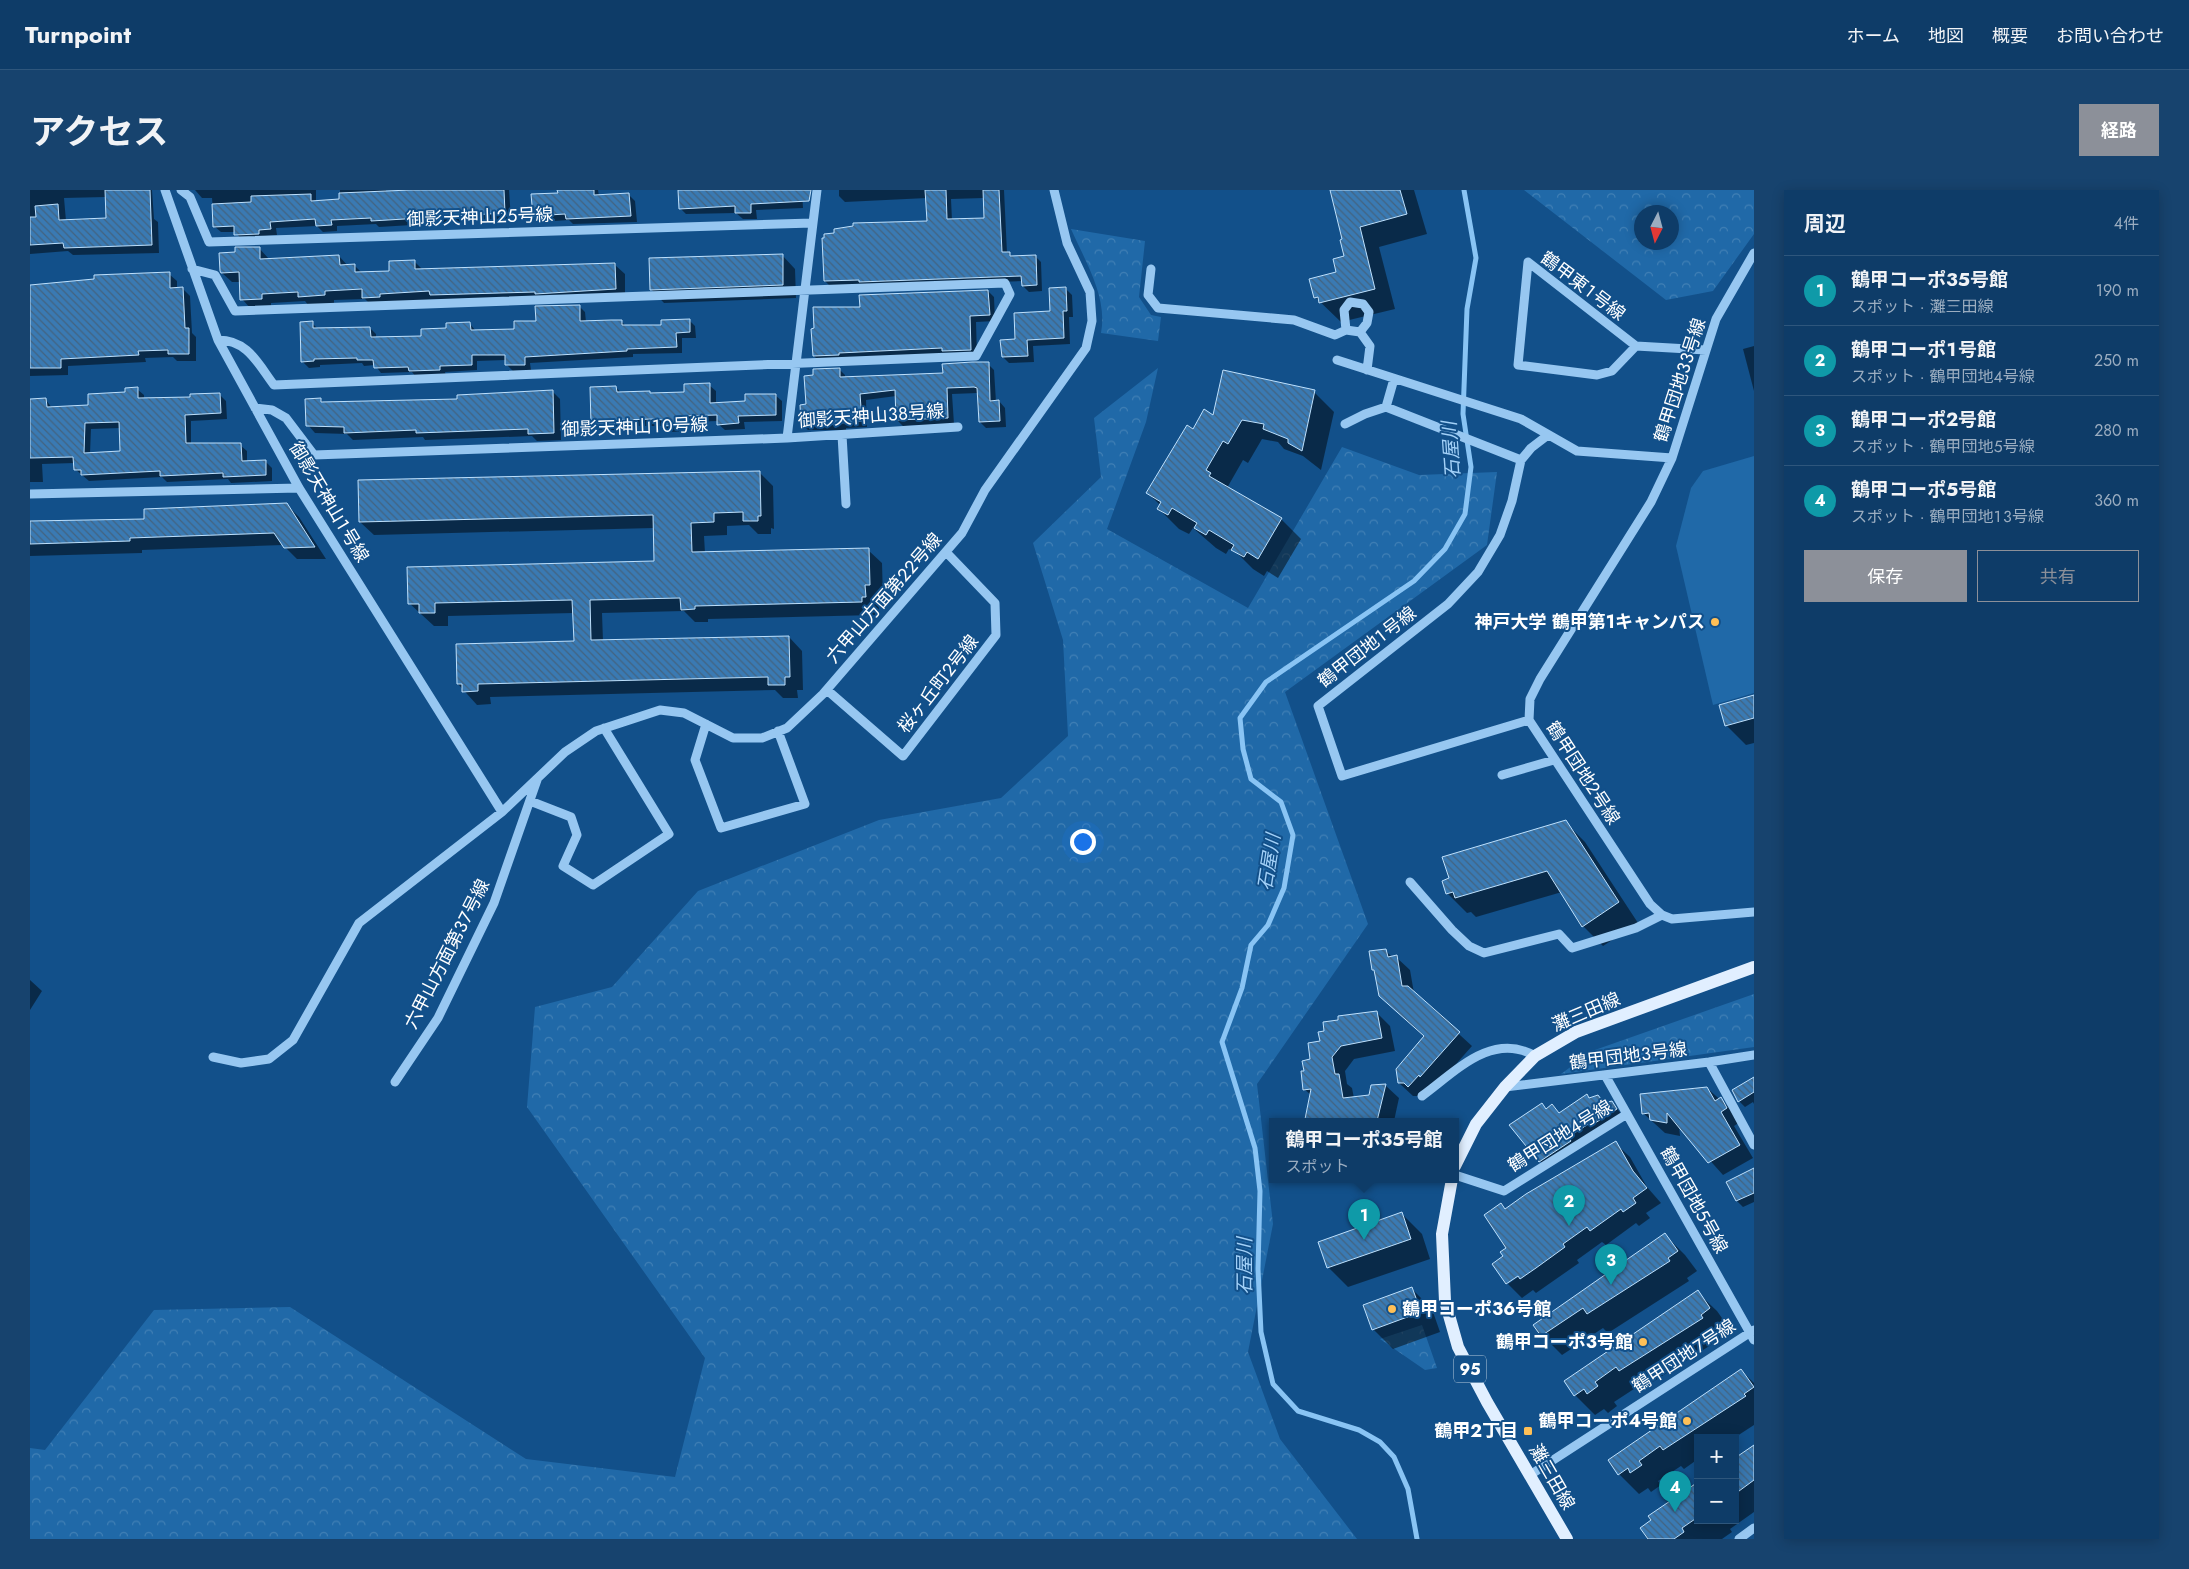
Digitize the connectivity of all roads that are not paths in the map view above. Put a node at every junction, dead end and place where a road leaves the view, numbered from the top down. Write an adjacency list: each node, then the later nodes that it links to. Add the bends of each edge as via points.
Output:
1 (165, 190): 7 (street, 御影天神山１号線)
2 (181, 190): 5 (street, 御影天神山２５号線, via 190,197 209,242)
3 (817, 190): 5 (street)
4 (1054, 190): 31 (street, 六甲山方面第２２号線, via 1067,243 1090,292 1092,321 1086,348)
5 (812, 224): 9 (street)
6 (1754, 253): 14 (street, 鶴甲団地３３号線, via 1716,319)
7 (192, 269): 9 (street, via 215,275 235,311); 12 (street, 御影天神山１号線)
8 (1151, 269): 10 (street, via 1148,296 1158,308 1294,320 1336,335)
9 (805, 290): 16 (street); 16 (street, via 1004,283 1010,294 976,356)
10 (1346, 330): 11 (street); 11 (street, via 1344,310 1350,302 1363,304 1369,312 1367,323)
11 (1360, 332): 17 (street, via 1370,346)
12 (218, 340): 16 (street, via 230,340 248,350 274,385); 20 (street, 御影天神山１号線)
13 (1636, 346): 13 (street, 鶴甲東１号線, via 1612,371 1597,374 1518,366 1528,262); 14 (street)
14 (1706, 350): 26 (street, 鶴甲団地３３号線)
15 (1337, 360): 17 (street, 鶴甲団地３３号線)
16 (795, 363): 25 (street)
17 (1367, 370): 18 (street, 鶴甲団地３３号線)
18 (1394, 379): 19 (street); 24 (street, 鶴甲団地３３号線, via 1521,419)
19 (1386, 407): 21 (street); 27 (street)
20 (256, 408): 25 (street, 御影天神山１０号線, via 272,410 286,418 314,455); 28 (street, 御影天神山１号線)
21 (1346, 424)
22 (958, 427): 23 (street, 御影天神山３８号線)
23 (842, 434): 25 (street, 御影天神山３８号線); 30 (street)
24 (1548, 435): 26 (street, 鶴甲団地３３号線, via 1577,451); 27 (street)
25 (787, 438)
26 (1672, 458): 33 (street, 鶴甲団地２号線, via 1650,502 1540,679 1530,699)
27 (1522, 460): 33 (street, 鶴甲団地１号線, via 1500,534 1478,572 1448,604 1318,706 1342,776)
28 (299, 488): 29 (street); 41 (street, 御影天神山１号線)
29 (30, 494)
30 (846, 504)
31 (946, 552): 32 (street, 六甲山方面第２２号線); 32 (street, 桜ヶ丘町２号線, via 995,603 996,635 903,756)
32 (827, 690): 36 (street, 六甲山方面第２２号線, via 788,728)
33 (1529, 720): 37 (street, 鶴甲団地２号線)
34 (706, 724): 35 (street, 六甲山方面第２２号線, via 684,714 660,710); 36 (street, 六甲山方面第２２号線, via 733,738 762,738); 36 (street, via 695,760 722,828 805,804)
35 (604, 728): 39 (street, 六甲山方面第２２号線, via 565,752); 40 (street, via 669,834 593,885 563,866 578,835 571,817)
36 (778, 731)
37 (1554, 760): 38 (street); 44 (street, 鶴甲団地２号線, via 1650,904)
38 (1502, 775)
39 (538, 779): 40 (street, 六甲山方面第３７号線); 41 (street, 六甲山方面第２２号線)
40 (530, 801): 51 (street, 六甲山方面第３７号線, via 494,904 438,1018)
41 (502, 812): 48 (street, 六甲山方面第２２号線, via 359,923 293,1040 269,1059 241,1063)
42 (1410, 882): 44 (street, via 1452,930 1484,953 1559,934 1572,948 1636,928)
43 (1754, 912): 44 (street, via 1672,920)
44 (1662, 915)
45 (1754, 967): 47 (main road, 灘三田線, via 1576,1032)
46 (1754, 1055): 49 (street, 鶴甲団地３号線)
47 (1534, 1056): 52 (main road, 灘三田線); 53 (street, via 1524,1050 1496,1048 1482,1053)
48 (213, 1057)
49 (1709, 1062): 50 (street, 鶴甲団地３号線); 55 (street)
50 (1605, 1075): 52 (street, 鶴甲団地３号線); 54 (street, 鶴甲団地５号線)
51 (395, 1082)
52 (1505, 1087): 56 (main road, 灘三田線, via 1476,1124)
53 (1422, 1096)
54 (1627, 1114): 57 (street, 鶴甲団地４号線, via 1504,1191); 59 (street, 鶴甲団地５号線)
55 (1754, 1144)
56 (1459, 1158)
57 (1459, 1176)
58 (1451, 1183): 60 (main road, 灘三田線 / 95, via 1442,1234 1445,1301 1458,1347)
59 (1752, 1334): 60 (street, 鶴甲団地７号線)
60 (1530, 1475): 62 (main road, 灘三田線 / 95)
61 (1754, 1528): 63 (street)
62 (1567, 1539)
63 (1739, 1539)

